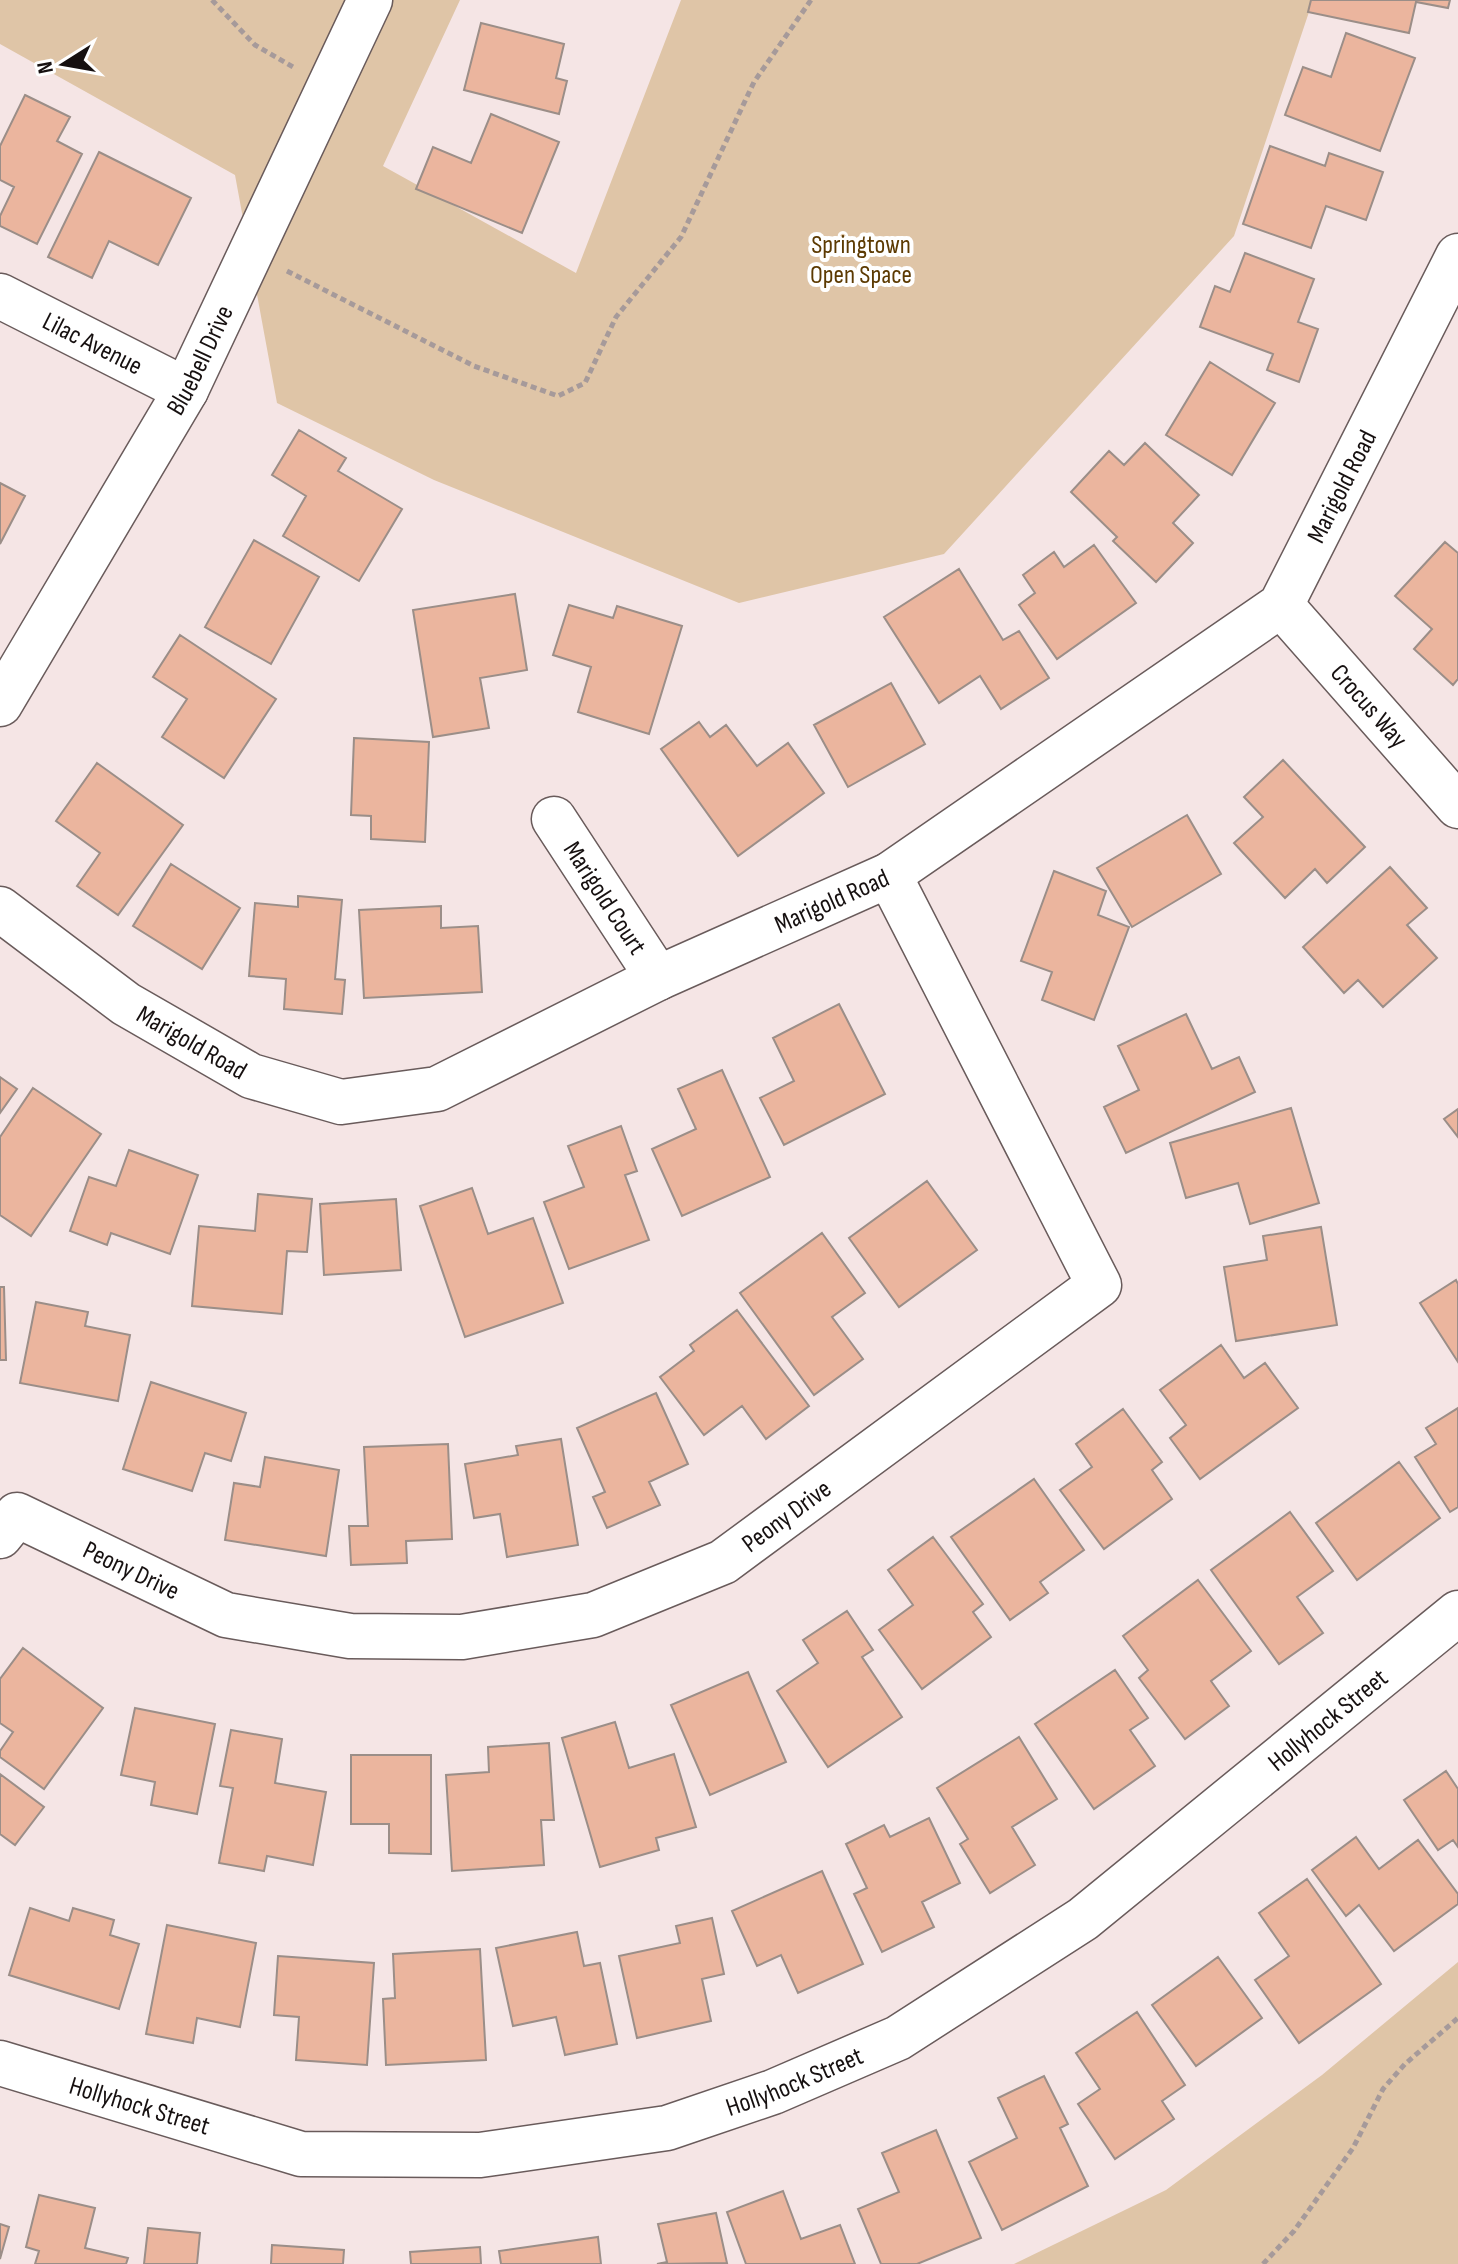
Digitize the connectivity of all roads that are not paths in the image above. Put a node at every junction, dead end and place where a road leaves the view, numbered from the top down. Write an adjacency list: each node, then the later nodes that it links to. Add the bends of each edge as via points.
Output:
1 (370, 0): 4 (street, Bluebell Drive)
2 (1458, 256): 5 (street, Marigold Road)
3 (0, 296): 4 (street, Lilac Avenue)
4 (186, 390): 6 (street, Bluebell Drive)
5 (1281, 605): 7 (street, Crocus Way); 9 (street, Marigold Road)
6 (0, 704)
7 (1458, 806)
8 (554, 819): 11 (street, Marigold Court)
9 (889, 875): 11 (street, Marigold Road); 12 (street, Peony Drive, via 1099,1285 723,1562 593,1615 462,1637 350,1636 226,1615 17,1515)
10 (0, 909): 11 (street, Marigold Road, via 126,1004 251,1076 341,1102 437,1089)
11 (658, 978)
12 (0, 1536)
13 (1458, 1613): 14 (street, Hollyhock Street, via 1083,1919 898,2038 773,2092 667,2128 480,2155 301,2154)
14 (0, 2063)

